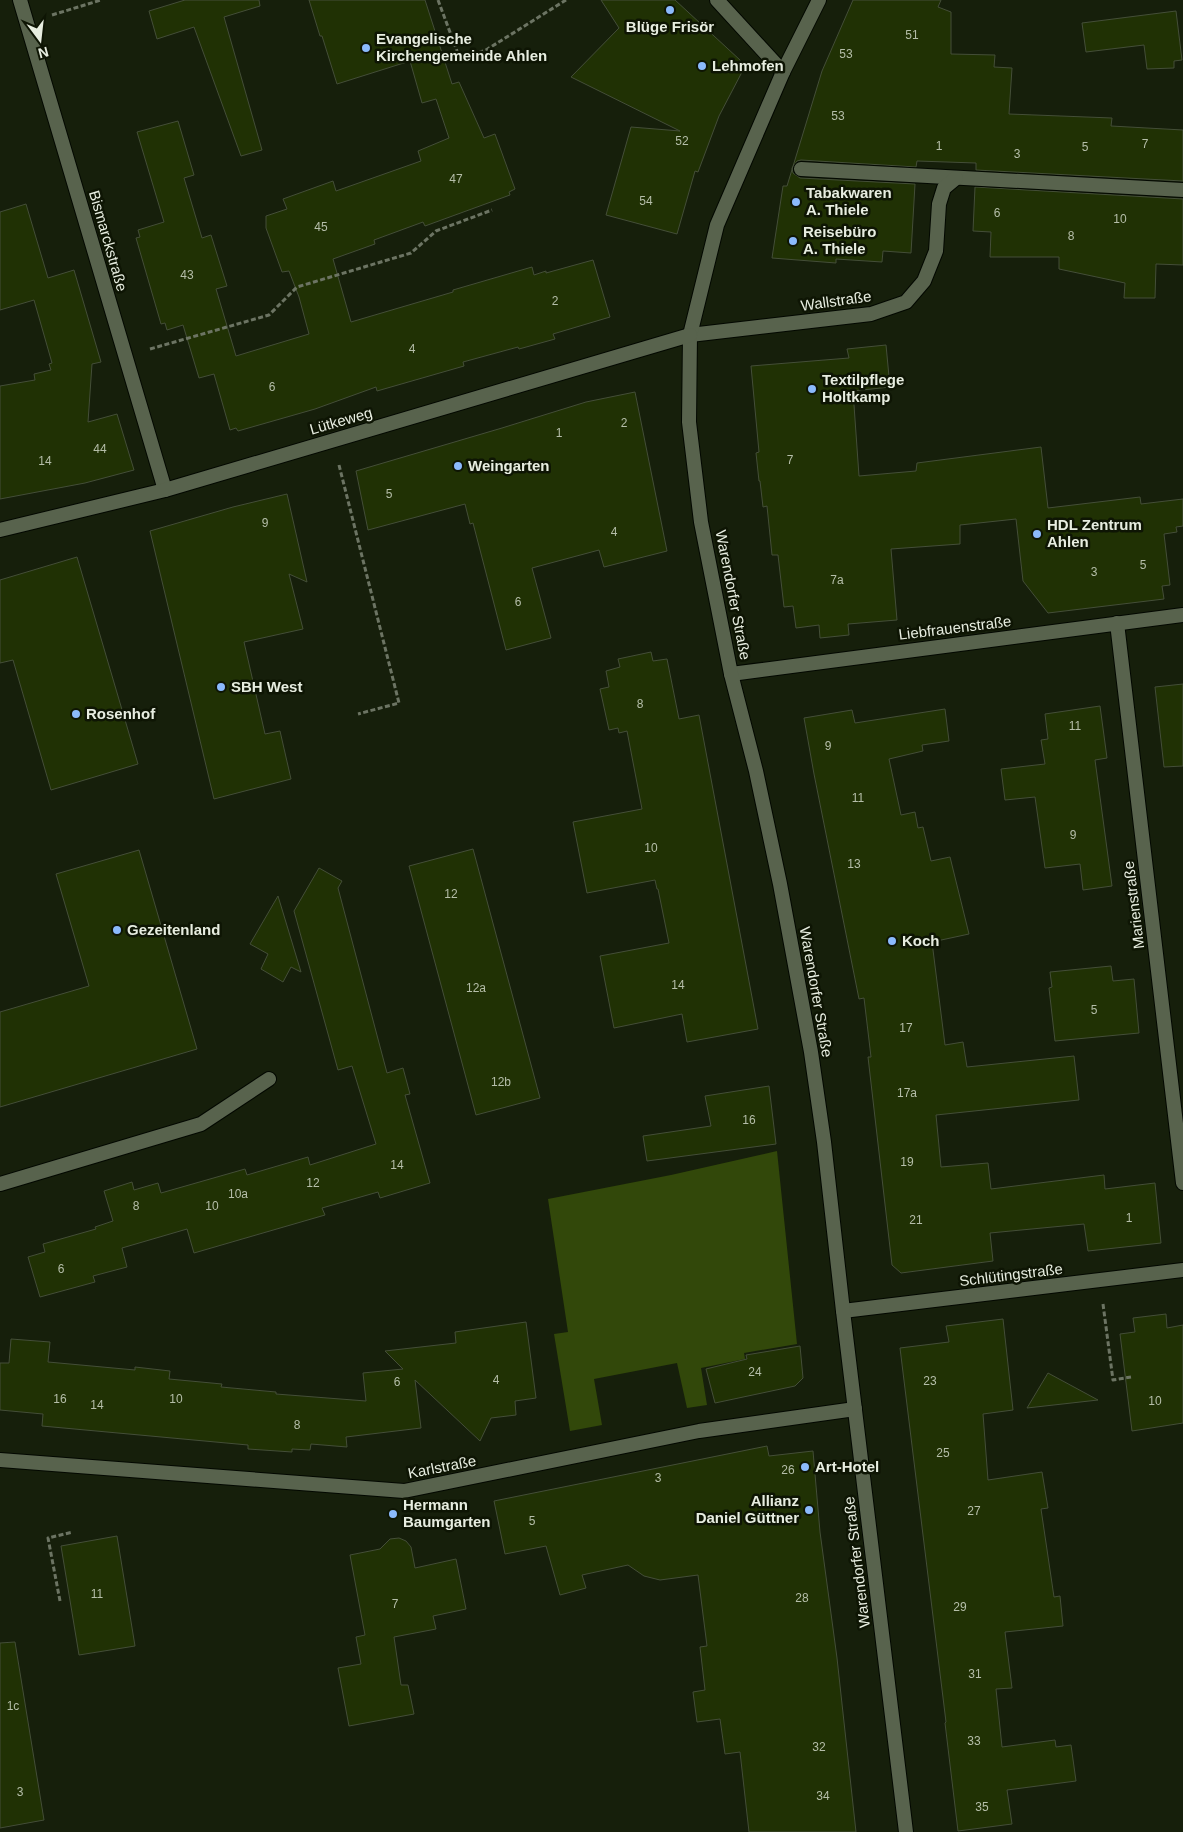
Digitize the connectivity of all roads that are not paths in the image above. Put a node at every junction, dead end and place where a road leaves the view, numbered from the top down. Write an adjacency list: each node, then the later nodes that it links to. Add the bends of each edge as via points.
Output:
1 (20, 0): 9 (street, Bismarckstraße)
2 (717, 0): 4 (street)
3 (818, 0): 4 (street, Warendorfer Straße)
4 (783, 72): 8 (street, Warendorfer Straße, via 718,225)
5 (801, 169): 6 (street)
6 (956, 178): 7 (street); 8 (street, Wallstraße, via 944,188 939,204 936,251 924,281 906,302 872,314)
7 (1183, 190)
8 (690, 335): 9 (street, Lütkeweg); 13 (street, Warendorfer Straße, via 689,422 701,522)
9 (165, 490): 10 (street, Lütkeweg)
10 (0, 530)
11 (1183, 615): 12 (street, Liebfrauenstraße)
12 (1117, 623): 13 (street, Liebfrauenstraße); 16 (street, Marienstraße)
13 (732, 674): 18 (street, Warendorfer Straße, via 756,771 793,950 824,1142)
14 (269, 1078): 15 (street, via 201,1124)
15 (0, 1184)
16 (1183, 1184)
17 (1183, 1270): 18 (street, Schlütingstraße)
18 (843, 1311): 19 (street, Warendorfer Straße)
19 (855, 1409): 20 (street, Karlstraße, via 699,1431 404,1491); 21 (street, Warendorfer Straße)
20 (0, 1460)
21 (906, 1832)

